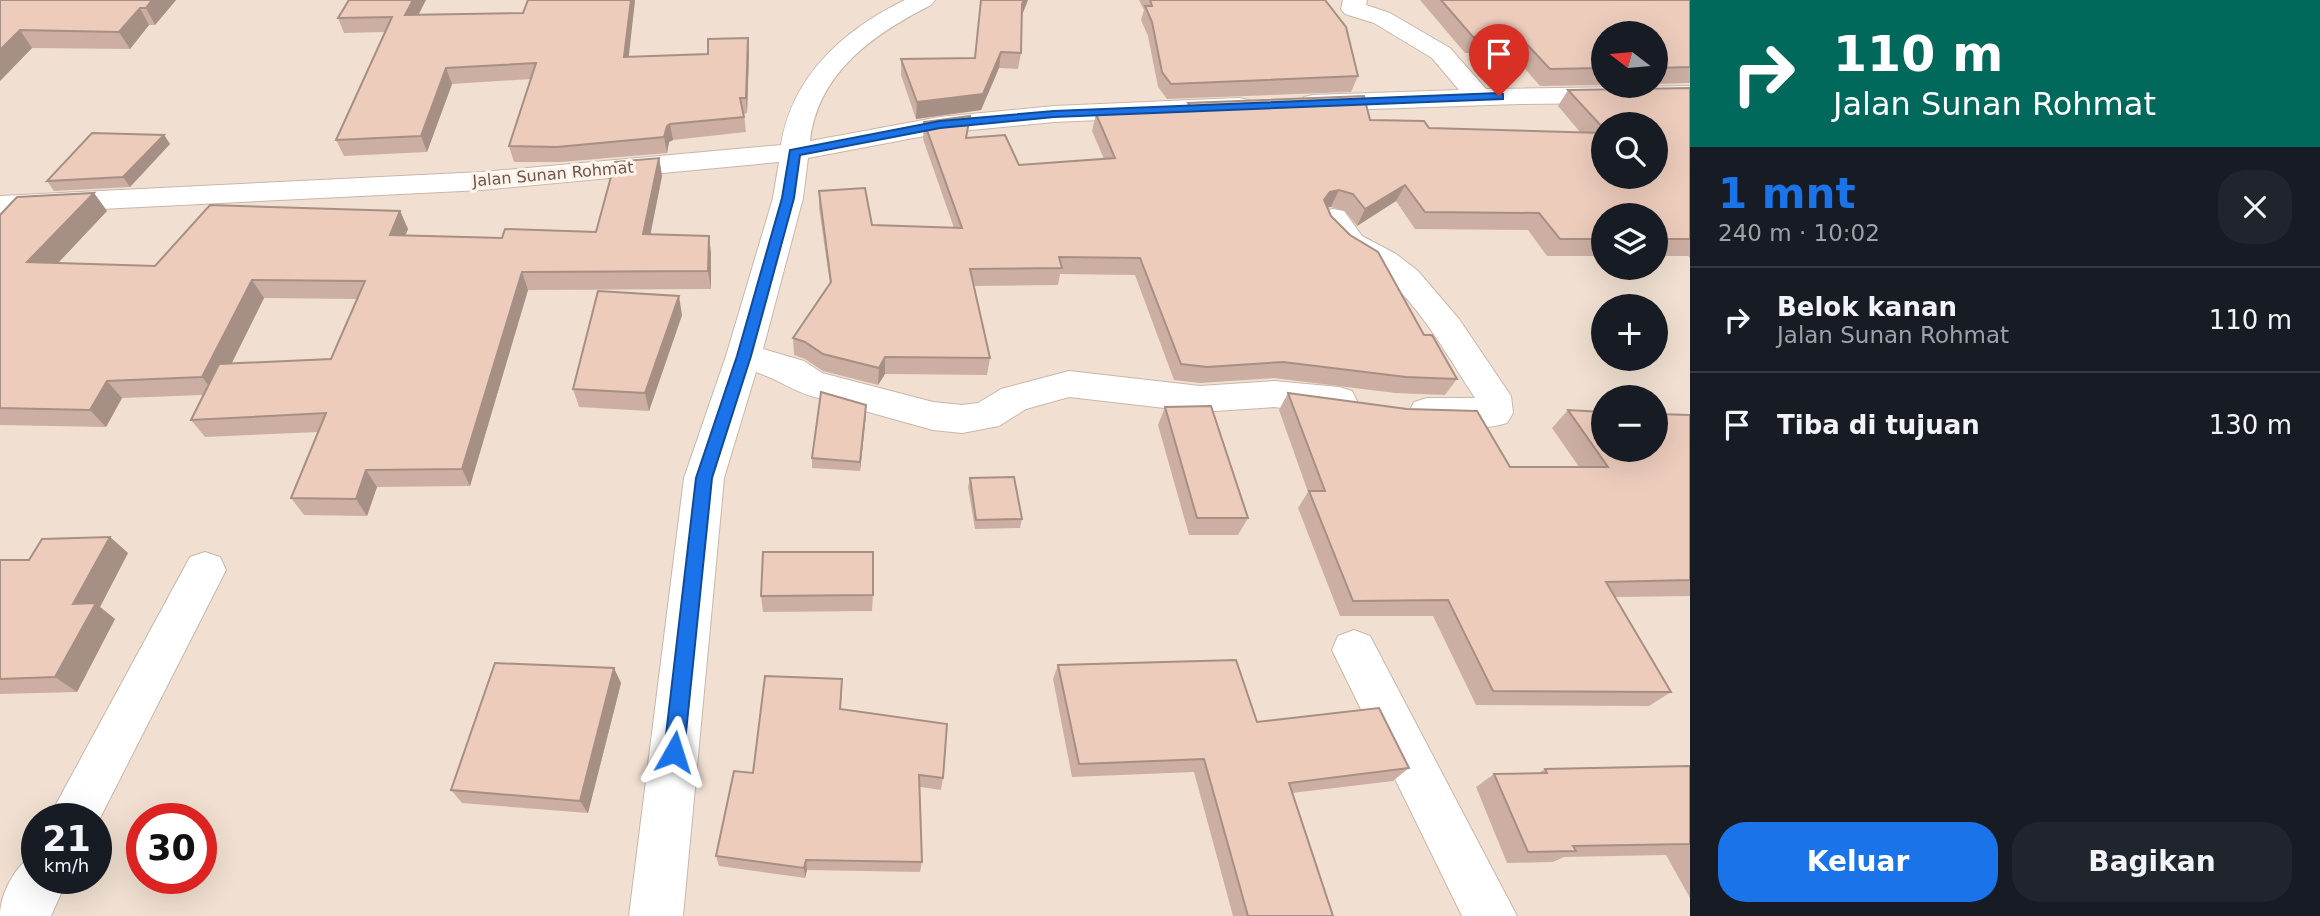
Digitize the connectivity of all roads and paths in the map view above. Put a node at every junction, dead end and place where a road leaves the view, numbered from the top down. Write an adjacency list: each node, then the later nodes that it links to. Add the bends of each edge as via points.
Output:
1 (923, 0): 5 (street, via 881,21 834,60 810,93)
2 (1355, 0): 4 (street, via 1353,9 1382,18 1441,53)
3 (1690, 94): 4 (street, Jalan Sunan Rohmat)
4 (1479, 97): 5 (street, Jalan Sunan Rohmat, via 1054,114 940,125)
5 (794, 152): 6 (street, Jalan Sunan Rohmat, via 482,181); 8 (street, via 788,198)
6 (0, 205)
7 (1333, 218): 8 (street, via 1339,232 1359,250 1394,267 1425,300 1493,396 1494,413 1381,408 1274,394 1200,399 1069,384 1014,399 986,416 962,419 933,416 811,383 792,370)
8 (744, 356): 14 (street, via 704,478)
9 (205, 570): 11 (street)
10 (1354, 650): 15 (street)
11 (82, 803)
12 (34, 894): 13 (street)
13 (22, 916)
14 (656, 916)
15 (1490, 916)

